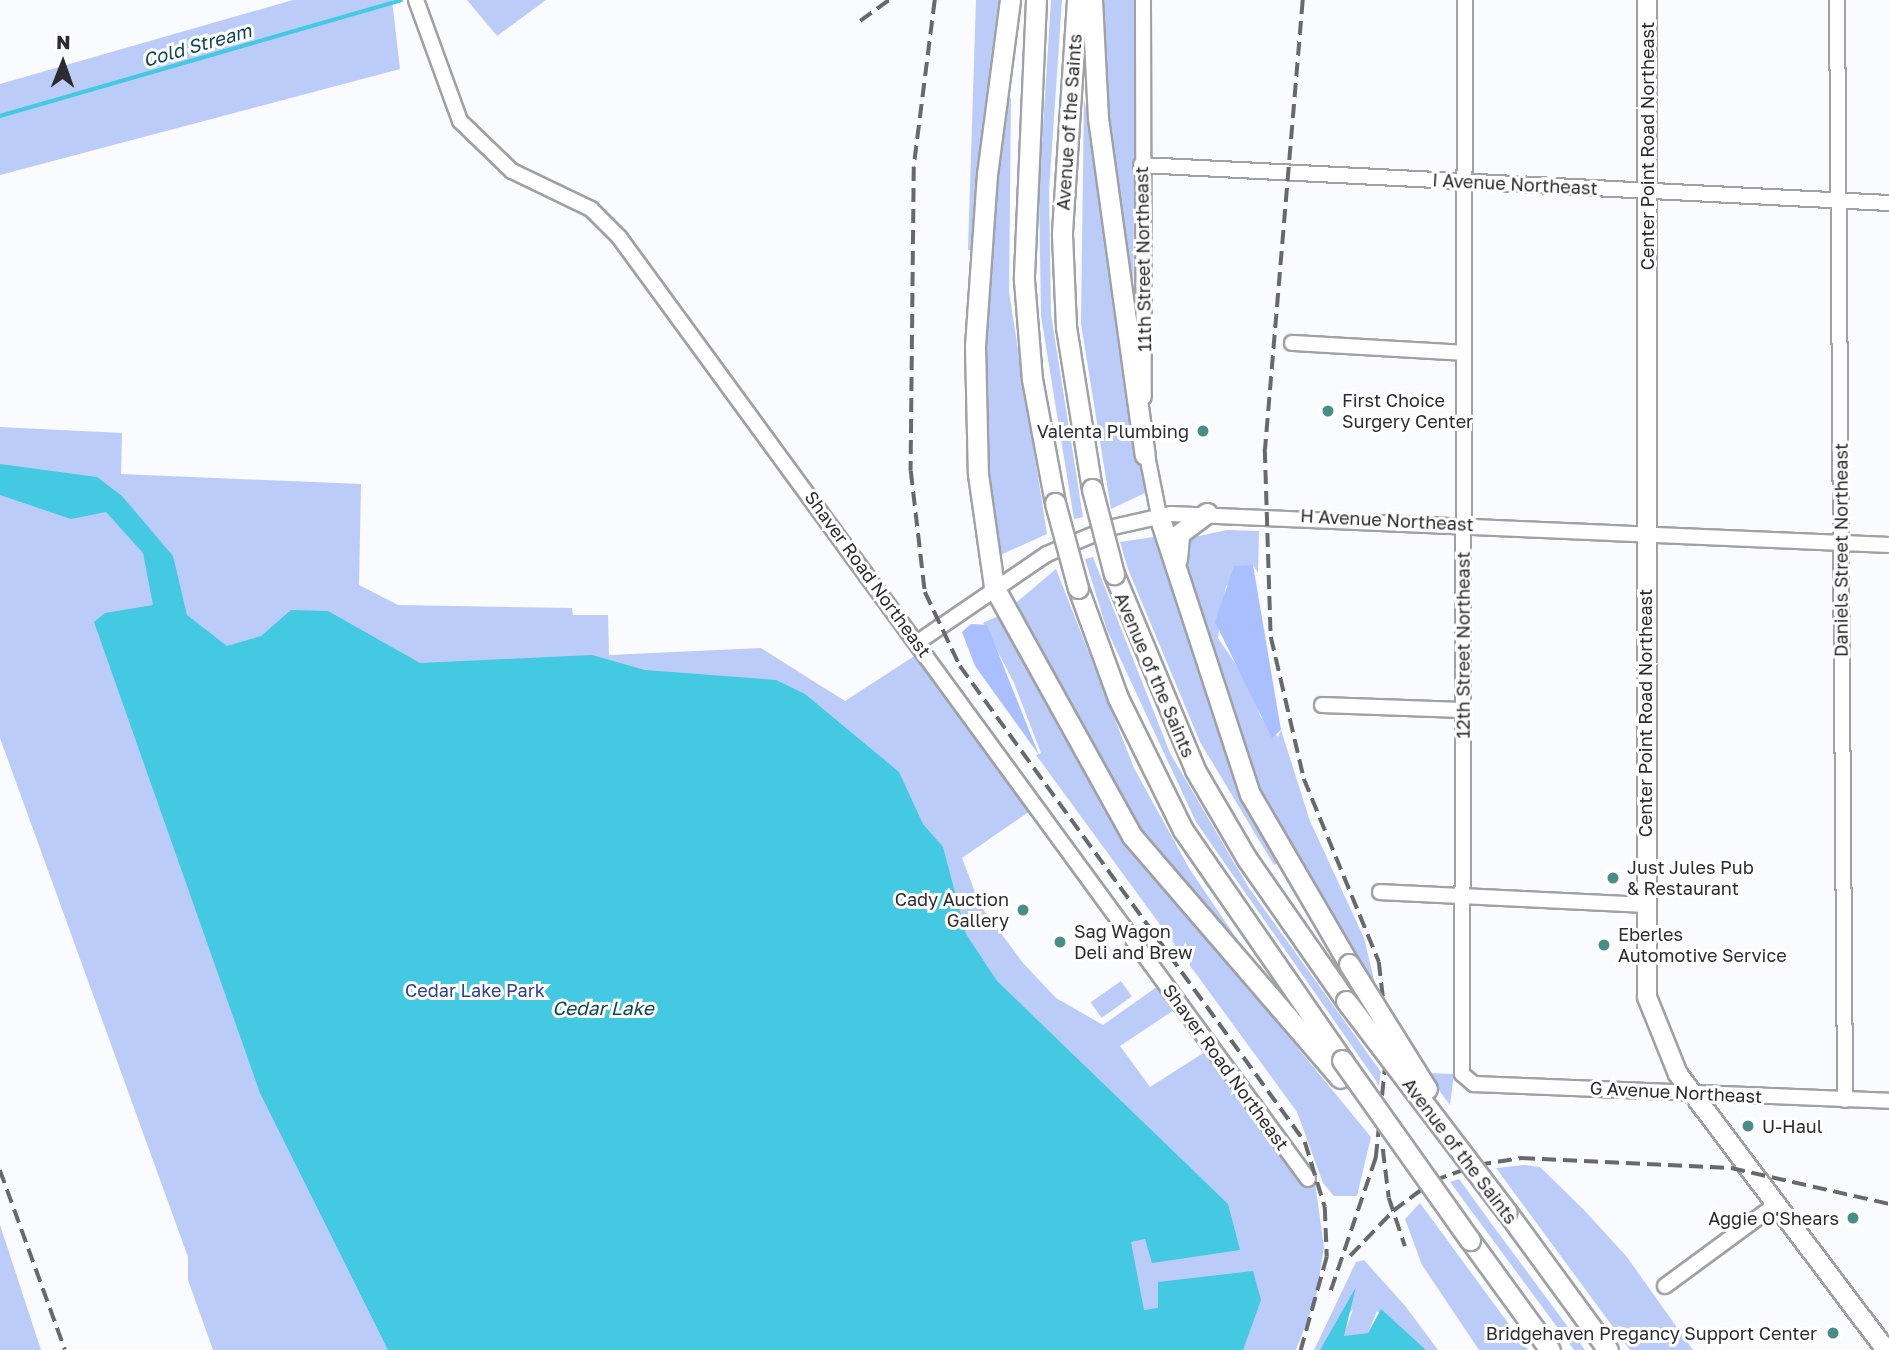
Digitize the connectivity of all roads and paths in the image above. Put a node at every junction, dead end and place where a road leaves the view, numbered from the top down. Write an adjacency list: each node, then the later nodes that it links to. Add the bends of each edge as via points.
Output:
1 (416, 0): 26 (street, Shaver Road Northeast, via 460,121 512,171 591,209 620,237)
2 (1010, 0): 25 (highway, via 987,174 975,346 978,474)
3 (1036, 0): 32 (highway, bridge, via 1024,280 1032,379 1055,503 1078,588 1123,709 1183,830)
4 (1077, 0): 37 (highway, Avenue of the Saints, bridge, via 1062,235 1071,370 1091,489 1114,574 1195,770 1254,869 1346,1001)
5 (1092, 0): 17 (highway, via 1098,118)
6 (1143, 0): 10 (street, 11th Street Northeast)
7 (1465, 0): 11 (street, 12th Street Northeast)
8 (1647, 0): 12 (main road, Center Point Road Northeast)
9 (1837, 0): 13 (street, Daniels Street Northeast)
10 (1141, 165): 11 (street, I Avenue Northeast); 17 (street, 11th Street Northeast)
11 (1464, 182): 12 (street, I Avenue Northeast); 16 (street, 12th Street Northeast)
12 (1647, 191): 13 (street, I Avenue Northeast); 21 (main road, Center Point Road Northeast)
13 (1838, 200): 14 (street, I Avenue Northeast); 22 (street, Daniels Street Northeast)
14 (1889, 202)
15 (1292, 343): 16 (street)
16 (1464, 354): 20 (street, 12th Street Northeast)
17 (1145, 455): 19 (street, 11th Street Northeast)
18 (1207, 513): 19 (street, H Avenue Northeast); 20 (street, H Avenue Northeast); 24 (highway, via 1179,534)
19 (1159, 516): 24 (highway); 25 (street, H Avenue Northeast, via 1067,544)
20 (1463, 524): 21 (street, H Avenue Northeast); 28 (street, 12th Street Northeast)
21 (1645, 533): 22 (street, H Avenue Northeast); 31 (main road, Center Point Road Northeast)
22 (1841, 542): 23 (street, H Avenue Northeast); 35 (street, Daniels Street Northeast)
23 (1889, 545)
24 (1180, 577): 37 (highway, bridge, via 1250,794)
25 (994, 587): 26 (street, H Avenue Northeast); 32 (highway, via 1132,836)
26 (918, 642): 38 (street, Shaver Road Northeast)
27 (1322, 705): 28 (street)
28 (1462, 709): 30 (street, 12th Street Northeast)
29 (1380, 892): 30 (street)
30 (1462, 895): 31 (street); 33 (street, 12th Street Northeast)
31 (1645, 905): 34 (main road, Center Point Road Northeast, via 1653,1026)
32 (1341, 1069): 41 (highway, bridge, via 1398,1137)
33 (1464, 1080): 34 (street, G Avenue Northeast)
34 (1692, 1093): 35 (street, G Avenue Northeast); 39 (main road, Center Point Road Northeast)
35 (1845, 1100): 36 (street, G Avenue Northeast)
36 (1889, 1101)
37 (1468, 1160): 42 (highway, Avenue of the Saints, bridge)
38 (1308, 1179)
39 (1778, 1203): 40 (street); 43 (main road, Center Point Road Northeast)
40 (1665, 1286)
41 (1550, 1350)
42 (1608, 1350)
43 (1886, 1350)

